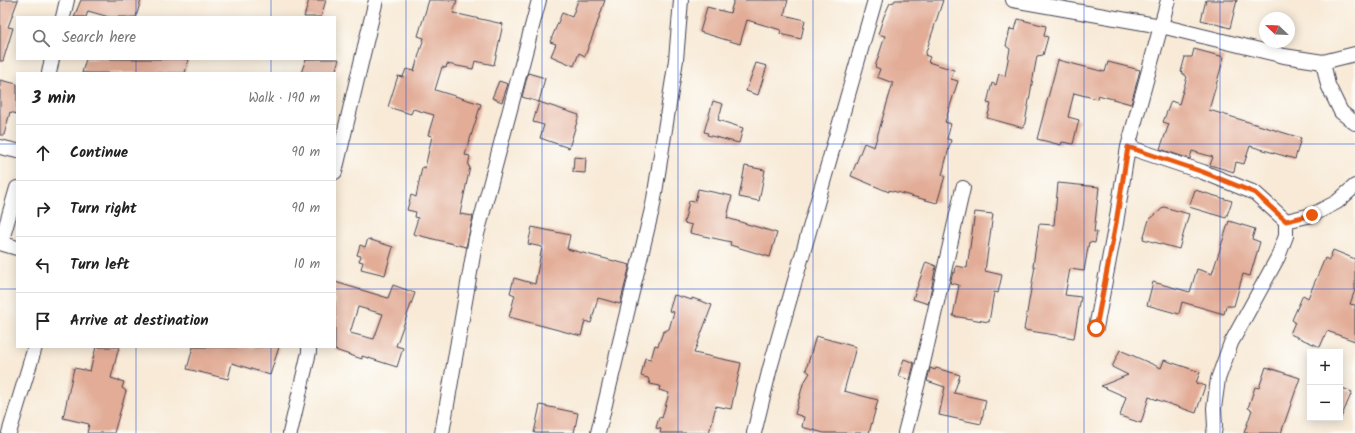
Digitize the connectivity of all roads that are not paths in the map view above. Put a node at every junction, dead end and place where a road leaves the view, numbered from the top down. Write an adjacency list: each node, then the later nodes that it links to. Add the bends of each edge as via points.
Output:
1 (67, 0): 8 (street)
2 (376, 0): 18 (street)
3 (539, 0): 30 (street, via 476,238)
4 (681, 0): 31 (street, via 676,60 653,205)
5 (875, 0): 32 (street, via 770,368)
6 (1013, 0): 9 (street)
7 (1168, 0): 9 (street)
8 (63, 16)
9 (1162, 26): 12 (street, via 1284,56); 16 (street)
10 (1355, 54): 12 (street)
11 (52, 60): 13 (street)
12 (1323, 62): 14 (street, via 1328,86 1341,112)
13 (48, 72)
14 (1355, 123)
15 (0, 147): 17 (street)
16 (1128, 147): 22 (street, via 1203,172 1255,193); 25 (street)
17 (16, 151)
18 (336, 168)
19 (1355, 186): 22 (street, via 1337,202 1312,215)
20 (962, 188): 33 (street, via 923,363)
21 (16, 191): 23 (street)
22 (1286, 221): 34 (street, via 1286,236 1278,257 1231,343 1218,378)
23 (0, 243): 24 (street)
24 (16, 248)
25 (1096, 328)
26 (34, 348): 28 (street)
27 (309, 348): 29 (street)
28 (9, 433)
29 (290, 433)
30 (442, 433)
31 (598, 433)
32 (754, 433)
33 (904, 433)
34 (1214, 433)

